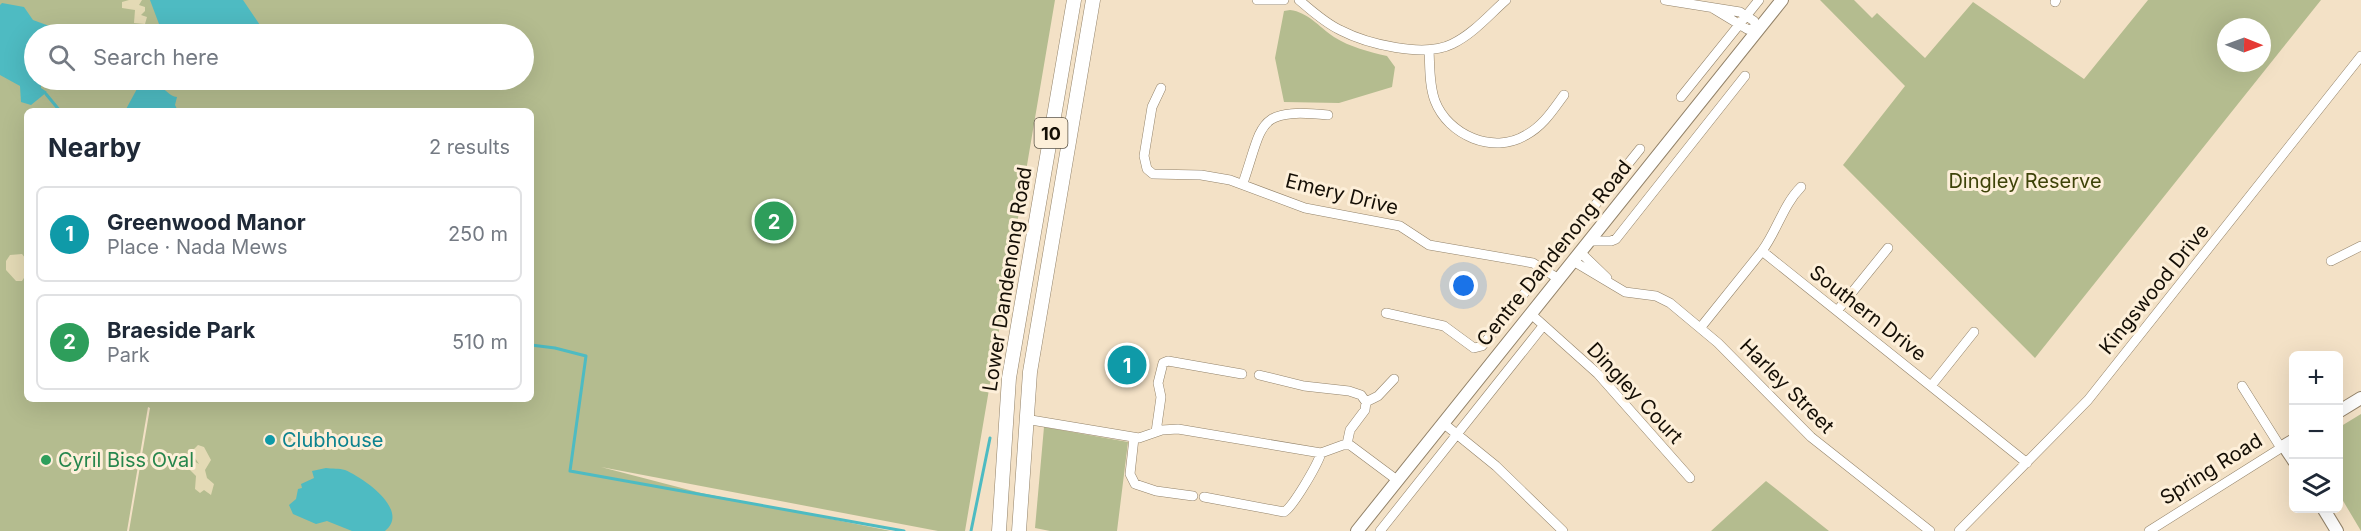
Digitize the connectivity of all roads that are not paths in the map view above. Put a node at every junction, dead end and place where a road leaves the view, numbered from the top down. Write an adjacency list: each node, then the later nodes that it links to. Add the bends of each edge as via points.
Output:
1 (1074, 0): 66 (highway, Lower Dandenong Road / 10, via 1009,378)
2 (1093, 0): 51 (highway, Lower Dandenong Road / 10, via 1039,309)
3 (1257, 0): 4 (street)
4 (1284, 0)
5 (1299, 0): 13 (street)
6 (1306, 0): 13 (street)
7 (1506, 0): 11 (street)
8 (1665, 0): 12 (street)
9 (1759, 0): 14 (street)
10 (1782, 0): 16 (main road, Centre Dandenong Road)
11 (1493, 4): 17 (street, via 1461,39)
12 (1712, 8): 14 (street, via 1733,9); 15 (street)
13 (1312, 11): 17 (street, via 1358,38)
14 (1747, 15): 15 (street); 16 (street)
15 (1740, 24): 16 (street); 24 (street)
16 (1757, 31): 20 (main road, Centre Dandenong Road)
17 (1429, 50): 23 (street, via 1431,89 1439,109 1461,133 1480,141 1501,143 1523,137 1540,125)
18 (2361, 56): 60 (street, Kingswood Drive, via 2088,400)
19 (1745, 76): 22 (street)
20 (1719, 78): 22 (street); 29 (main road, Centre Dandenong Road)
21 (1161, 88): 27 (street, Emery Drive, via 1152,107 1144,156 1147,169 1157,175 1201,175)
22 (1733, 90): 29 (street, via 1616,238 1608,242)
23 (1564, 95)
24 (1681, 97)
25 (1328, 115): 27 (street, via 1287,112 1268,121 1260,132)
26 (1640, 149): 35 (street, Centre Dandenong Road)
27 (1243, 183): 35 (street, Emery Drive, via 1305,208 1400,226 1429,245)
28 (1801, 187): 32 (street)
29 (1589, 241): 33 (main road, Centre Dandenong Road)
30 (2361, 246): 34 (street)
31 (1888, 248): 37 (street)
32 (1762, 251): 37 (street, Southern Drive); 40 (street)
33 (1577, 256): 36 (main road, Centre Dandenong Road); 40 (street, Harley Street, via 1625,292 1664,299)
34 (2331, 261)
35 (1545, 267): 36 (street, Emery Drive); 38 (street, Centre Dandenong Road, via 1482,346 1474,348 1444,326)
36 (1559, 279): 39 (main road, Centre Dandenong Road)
37 (1836, 311): 46 (street, Southern Drive)
38 (1386, 313)
39 (1527, 319): 41 (street, Dingley Court); 52 (main road, Centre Dandenong Road)
40 (1701, 327): 71 (street, Harley Street, via 1811,437)
41 (1541, 329): 54 (street, Centre Dandenong Road); 61 (street, Dingley Court, via 1598,374)
42 (1974, 332): 46 (street)
43 (1242, 374): 53 (street, via 1163,363 1158,382 1161,394)
44 (1259, 375): 49 (street, via 1353,392)
45 (1394, 379): 49 (street)
46 (1931, 386): 60 (street, Southern Drive)
47 (2242, 386): 57 (street)
48 (2361, 398): 50 (main road)
49 (1366, 402): 56 (street, via 1365,410 1350,430)
50 (2343, 409)
51 (1025, 419): 55 (street); 67 (highway, Lower Dandenong Road / 10)
52 (1443, 423): 54 (street); 62 (main road, Centre Dandenong Road)
53 (1156, 432): 55 (street); 58 (street, via 1186,430)
54 (1457, 435): 69 (street, Centre Dandenong Road); 70 (street)
55 (1134, 438): 63 (street, via 1130,474 1135,484)
56 (1347, 444): 58 (street); 62 (street, via 1358,448)
57 (2286, 445): 59 (main road); 73 (street, Spring Road)
58 (1321, 453): 64 (street, via 1316,469 1284,512)
59 (2293, 459)
60 (2027, 463): 72 (street, Kingswood Drive)
61 (1690, 478)
62 (1397, 480): 68 (main road, Centre Dandenong Road)
63 (1193, 496)
64 (1204, 497)
65 (2326, 513): 74 (main road)
66 (999, 531)
67 (1019, 531)
68 (1357, 531)
69 (1380, 531)
70 (1563, 531)
71 (1930, 531)
72 (1959, 531)
73 (2149, 531)
74 (2337, 531)

